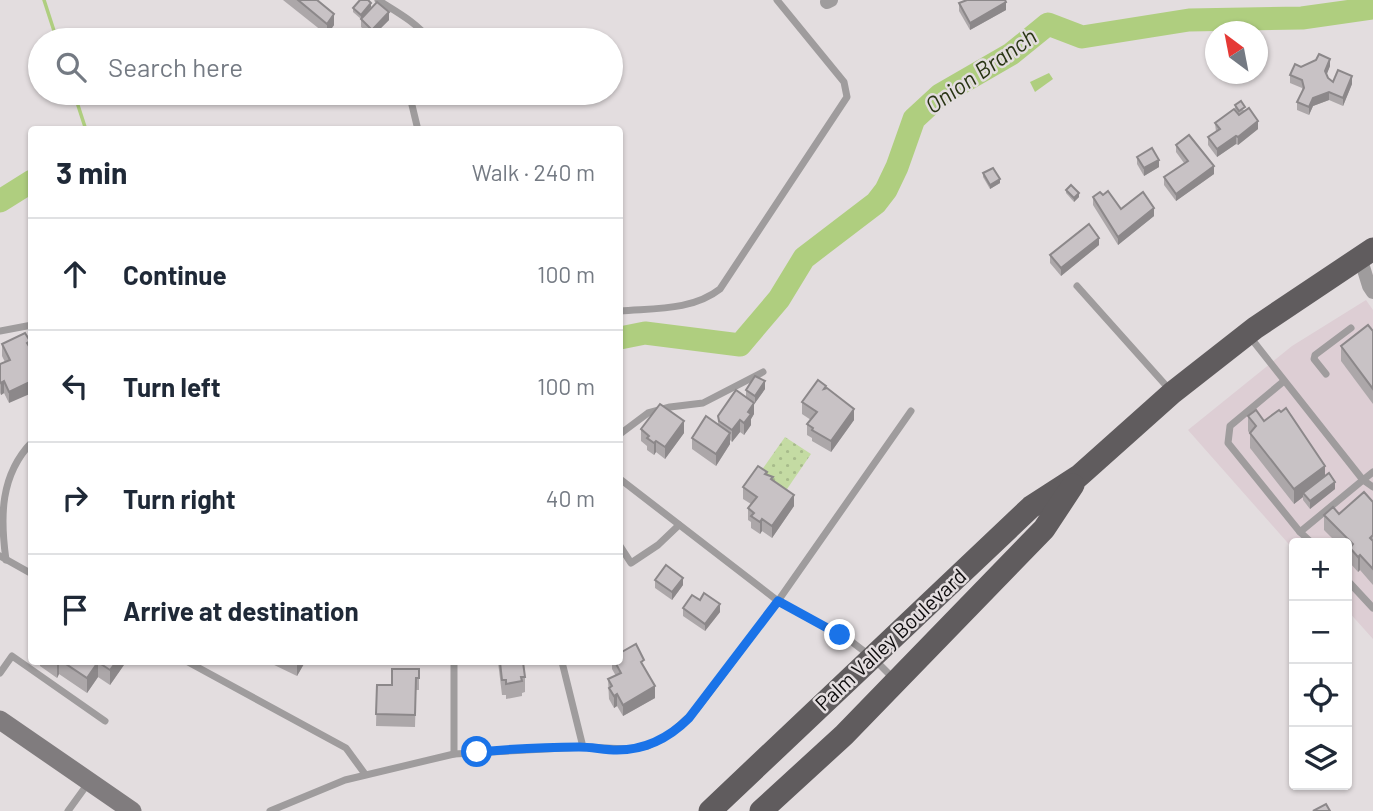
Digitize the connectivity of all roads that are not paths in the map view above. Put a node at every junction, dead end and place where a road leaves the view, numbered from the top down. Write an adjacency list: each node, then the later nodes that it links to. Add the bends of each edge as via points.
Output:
1 (378, 0): 3 (lane)
2 (777, 0): 9 (lane, via 844,82 847,97 720,289 692,304)
3 (420, 28)
4 (412, 105): 5 (lane)
5 (417, 126)
6 (1369, 257): 8 (street); 13 (highway, Palm Valley Boulevard)
7 (1077, 286): 17 (lane)
8 (1373, 292)
9 (623, 311)
10 (28, 326): 12 (lane)
11 (1351, 328): 15 (lane, via 1315,355)
12 (0, 331)
13 (1247, 334): 16 (lane); 17 (highway, Palm Valley Boulevard)
14 (763, 372): 19 (lane, via 703,403 648,413)
15 (1326, 374)
16 (1283, 382): 23 (lane); 27 (lane, via 1230,426 1228,443)
17 (1172, 393): 22 (highway, Palm Valley Boulevard)
18 (911, 411): 33 (lane)
19 (623, 432)
20 (28, 447): 30 (lane, via 5,487)
21 (1373, 472): 23 (lane)
22 (1079, 476): 35 (highway, Palm Valley Boulevard, via 1031,507); 40 (highway, Palm Valley Boulevard, via 1044,529)
23 (1363, 480): 25 (lane); 27 (lane)
24 (623, 483): 26 (lane)
25 (1373, 487)
26 (679, 525): 29 (lane, via 631,563); 33 (lane)
27 (1300, 532): 28 (lane)
28 (1307, 538)
29 (623, 551)
30 (3, 558): 31 (lane)
31 (28, 572)
32 (1352, 585): 34 (lane)
33 (778, 601): 35 (lane); 43 (lane, via 679,728 637,748)
34 (1373, 608)
35 (873, 658): 40 (lane); 51 (highway, Palm Valley Boulevard)
36 (194, 665): 45 (lane, via 346,748)
37 (454, 665): 44 (lane)
38 (563, 665): 43 (lane)
39 (0, 673): 42 (lane, via 12,656)
40 (896, 681): 48 (highway, Palm Valley Boulevard)
41 (0, 720): 46 (main road)
42 (105, 721)
43 (583, 747): 44 (lane)
44 (454, 754): 45 (lane)
45 (365, 774): 50 (lane)
46 (90, 781): 47 (main road); 49 (lane)
47 (125, 809)
48 (762, 810)
49 (68, 811)
50 (270, 811)
51 (710, 811)

